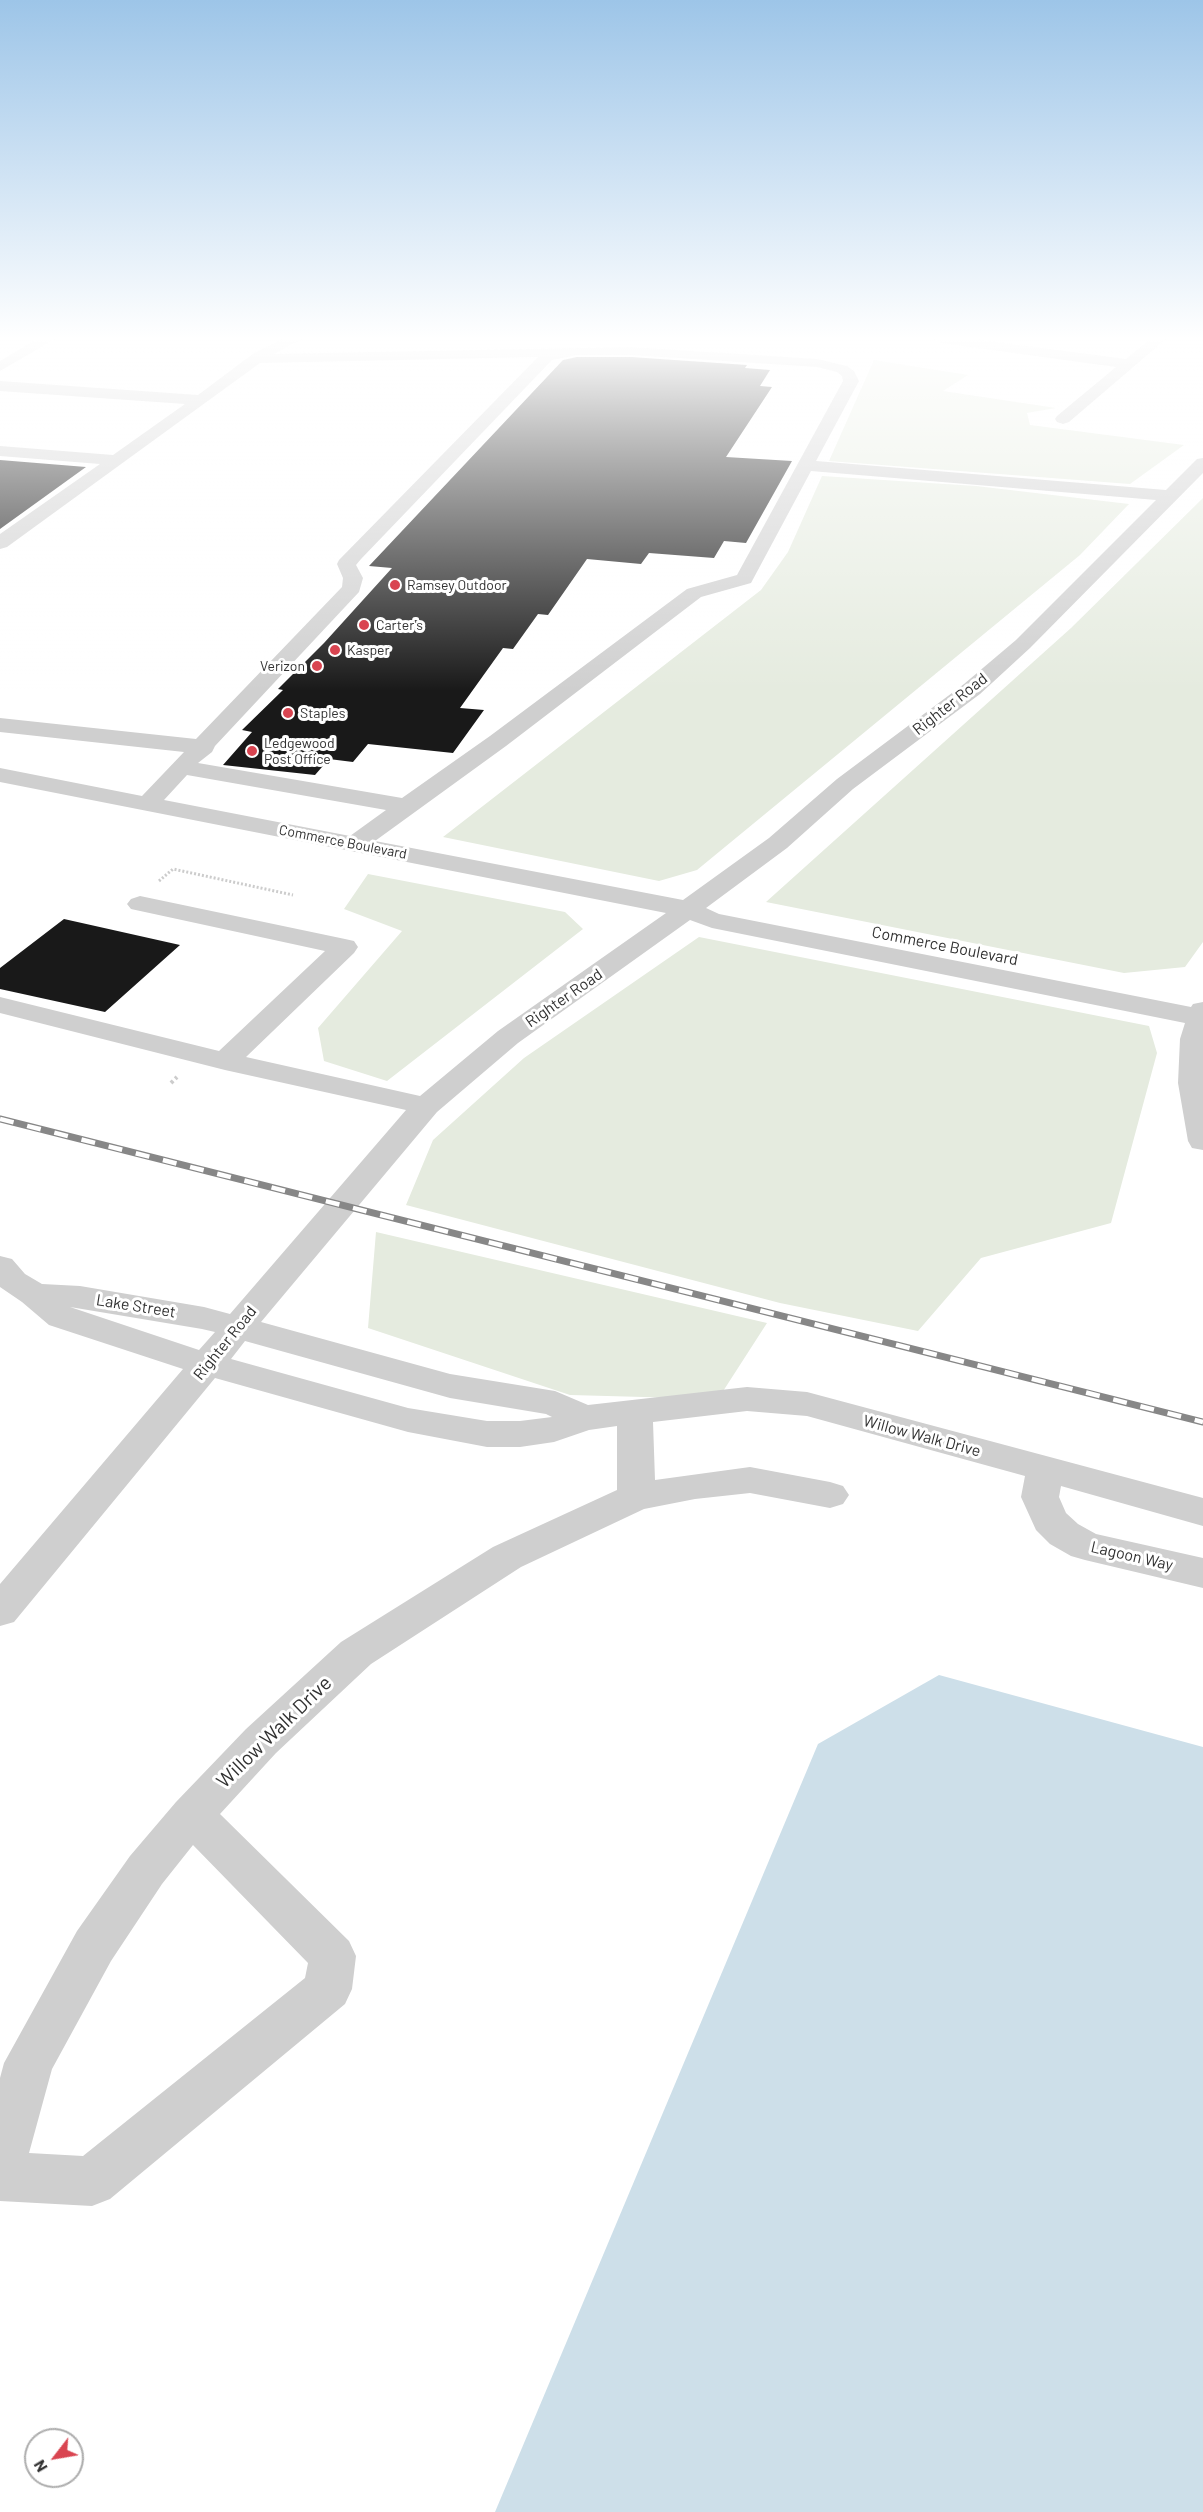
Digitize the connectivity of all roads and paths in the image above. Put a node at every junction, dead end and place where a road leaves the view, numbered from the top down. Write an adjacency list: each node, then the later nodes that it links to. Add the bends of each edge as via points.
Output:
1 (66, 456): 5 (street)
2 (119, 456): 5 (street)
3 (451, 456): 11 (street, via 346,564 353,578 352,588)
4 (810, 456): 7 (street)
5 (114, 460): 9 (street)
6 (1203, 463): 8 (street, Righter Road)
7 (805, 465): 8 (street); 15 (street, via 744,579 694,593)
8 (1172, 496): 19 (street, Righter Road, via 1023,644 972,689 845,784 778,843)
9 (0, 543)
10 (0, 725): 11 (street)
11 (204, 747): 12 (street)
12 (184, 768): 14 (street); 15 (street)
13 (0, 775): 14 (street, Commerce Boulevard)
14 (148, 803): 16 (street, Commerce Boulevard)
15 (406, 806): 16 (street)
16 (354, 844): 19 (street, Commerce Boulevard)
17 (148, 894): 18 (path, via 173,869); 22 (street, via 345,947)
18 (292, 895)
19 (687, 909): 21 (street, Commerce Boulevard, via 712,920); 24 (street, Righter Road, via 508,1036)
20 (0, 1005): 22 (street)
21 (1202, 1010): 23 (street, via 1194,1039)
22 (225, 1061): 24 (street)
23 (1199, 1103): 25 (street)
24 (426, 1106): 28 (street, Righter Road)
25 (1203, 1141)
26 (0, 1266): 27 (street, Lake Street, via 13,1281)
27 (34, 1294): 28 (street, Lake Street, via 172,1311); 29 (street, Lake Street, via 61,1317)
28 (237, 1327): 29 (street, Righter Road); 31 (street, via 450,1386 555,1403)
29 (208, 1365): 31 (street, Willow Walk Drive, via 408,1420 487,1434 554,1430); 37 (street, Righter Road)
30 (635, 1411): 31 (street, Willow Walk Drive); 32 (street, Willow Walk Drive, via 747,1399 807,1404); 34 (street)
31 (583, 1418)
32 (1046, 1470): 35 (street, Willow Walk Drive); 36 (street, Lagoon Way, via 1040,1497 1050,1520 1064,1534 1085,1546)
33 (830, 1495): 34 (street, Willow Walk Drive, via 750,1480)
34 (636, 1497): 38 (street, Willow Walk Drive, via 507,1557 356,1653 261,1741)
35 (1203, 1512)
36 (1203, 1573)
37 (0, 1611)
38 (192, 1815): 39 (street, Willow Walk Drive, via 146,1870 94,1946 28,2063); 40 (street, via 332,1956 328,1989 92,2181)
39 (0, 2165)
40 (0, 2176)

